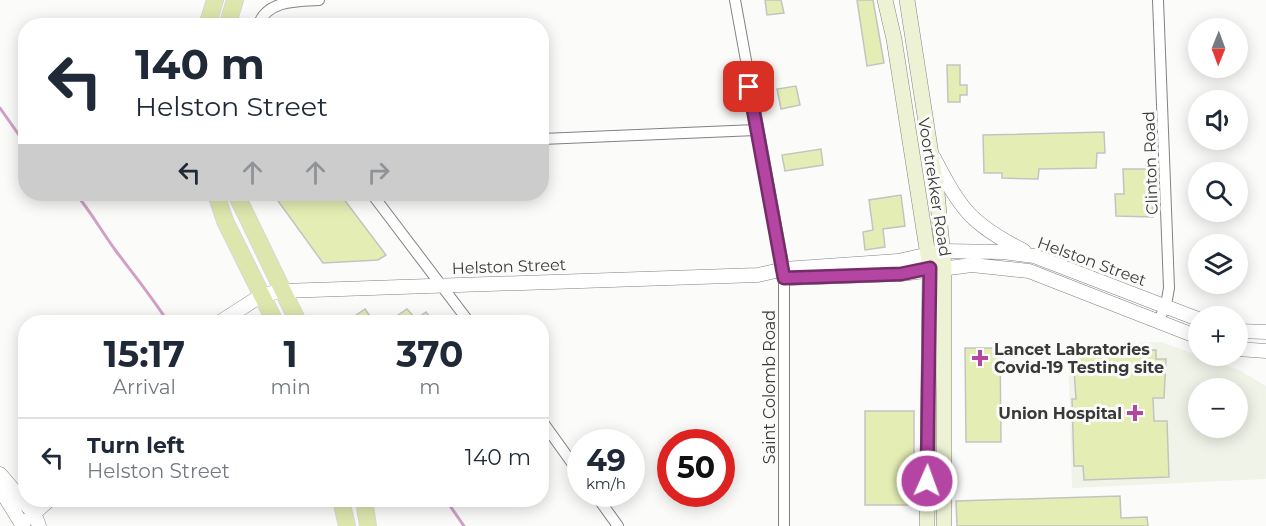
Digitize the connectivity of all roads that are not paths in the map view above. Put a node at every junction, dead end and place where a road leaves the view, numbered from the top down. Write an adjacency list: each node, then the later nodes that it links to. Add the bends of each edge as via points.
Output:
1 (215, 0): 8 (main road)
2 (235, 0): 9 (main road)
3 (319, 0): 10 (street, via 281,4)
4 (735, 0): 11 (street, Saint Colomb Road)
5 (885, 0): 17 (main road, Voortrekker Road)
6 (907, 0): 13 (main road, Voortrekker Road)
7 (1158, 0): 24 (street, Clinton Road, via 1169,271)
8 (209, 18)
9 (229, 18)
10 (262, 18)
11 (756, 130): 12 (street); 20 (street, Saint Colomb Road)
12 (549, 139)
13 (930, 151): 17 (main road, Voortrekker Road); 18 (street, via 950,190 972,218 990,234)
14 (218, 201): 23 (main road)
15 (239, 201): 22 (main road)
16 (377, 201): 21 (street)
17 (936, 252): 18 (street, Helston Street); 19 (main road, Voortrekker Road); 20 (street, Helston Street, via 898,261)
18 (1034, 256): 24 (street, Helston Street)
19 (937, 268): 20 (street, Helston Street, via 901,274); 30 (street, Helston Street, via 1007,267 1029,271); 52 (main road, Voortrekker Road); 53 (main road, Voortrekker Road)
20 (784, 274): 21 (street, Helston Street); 51 (street, Saint Colomb Road)
21 (442, 285): 22 (street, Helston Street); 28 (street)
22 (283, 291): 23 (street, Helston Street); 27 (main road)
23 (262, 295): 25 (street, Helston Street); 26 (main road)
24 (1166, 305): 29 (street, Helston Street); 30 (street, Clinton Road)
25 (230, 315)
26 (272, 315)
27 (295, 315)
28 (464, 315)
29 (1188, 315)
30 (1158, 322): 33 (street, Helston Street)
31 (1248, 331): 32 (street)
32 (1266, 332)
33 (1188, 334)
34 (1248, 350): 35 (street)
35 (1266, 351)
36 (549, 431): 37 (street)
37 (567, 456)
38 (0, 474): 40 (street)
39 (0, 489): 47 (street)
40 (18, 496)
41 (27, 507): 46 (street)
42 (45, 507): 46 (street)
43 (342, 507): 48 (main road)
44 (365, 507): 49 (main road)
45 (604, 507): 50 (street)
46 (37, 520): 47 (street)
47 (23, 524)
48 (346, 526)
49 (368, 526)
50 (618, 526)
51 (784, 526)
52 (927, 526)
53 (944, 526)

